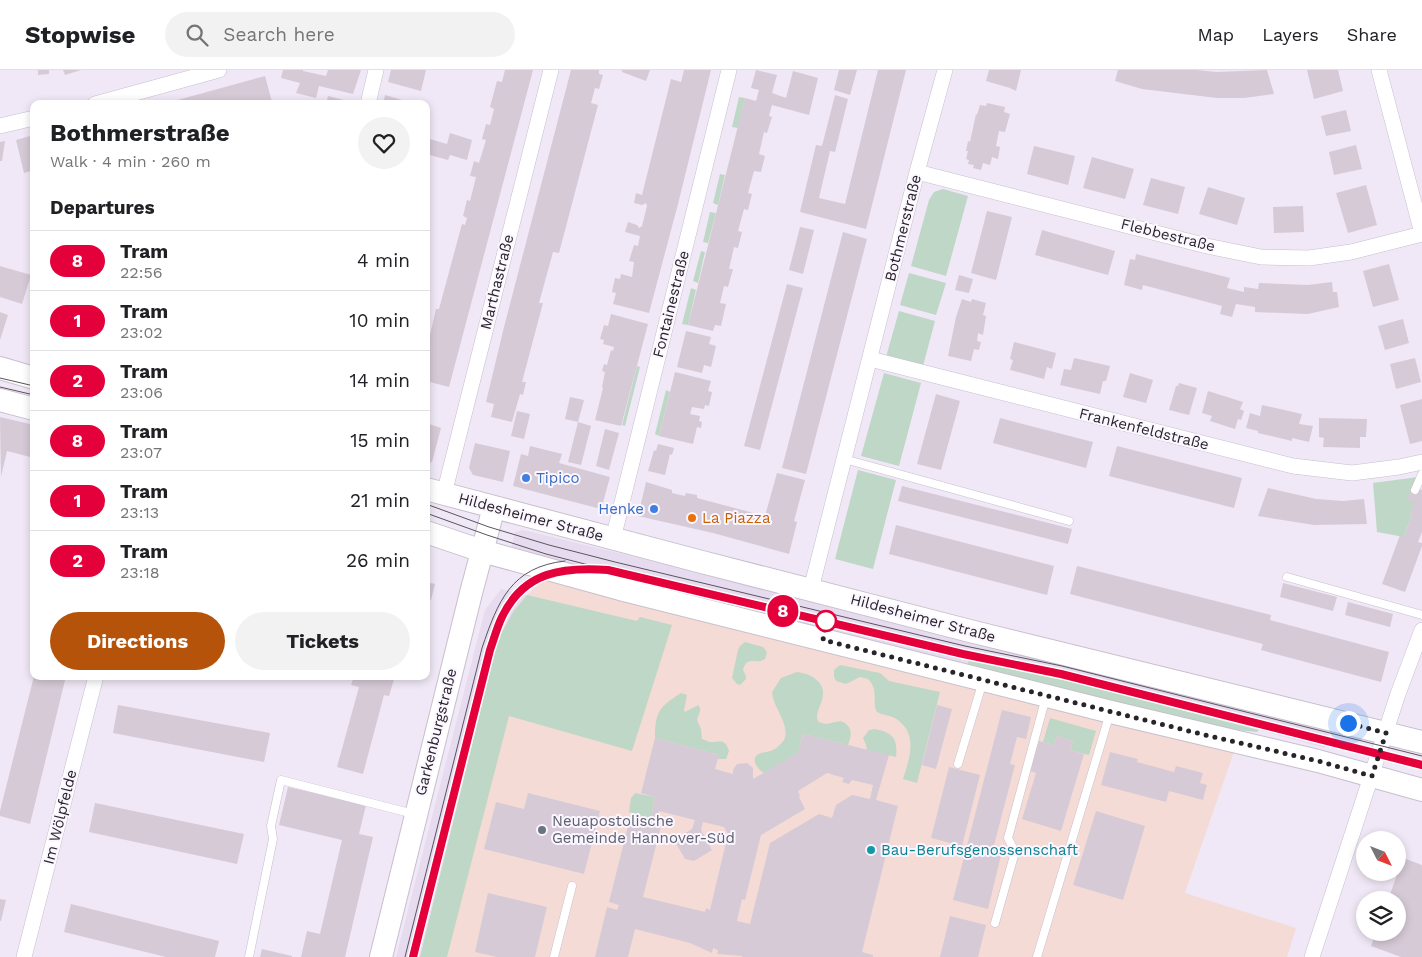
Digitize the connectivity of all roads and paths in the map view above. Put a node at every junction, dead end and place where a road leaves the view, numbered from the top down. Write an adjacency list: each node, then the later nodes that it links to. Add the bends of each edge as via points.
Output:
1 (219, 70): 7 (street)
2 (376, 70): 8 (street)
3 (551, 70): 22 (street, Marthastraße)
4 (729, 70): 26 (street, Fontainestraße)
5 (944, 70): 11 (street, Bothmerstraße)
6 (1379, 70): 12 (street)
7 (110, 100)
8 (369, 100)
9 (30, 119): 10 (street)
10 (0, 126)
11 (917, 172): 12 (street, Flebbestraße, via 1261,257 1308,258 1351,252); 13 (street, Bothmerstraße)
12 (1422, 233)
13 (870, 359): 18 (street, Bothmerstraße); 19 (street, Frankenfeldstraße, via 1293,466 1352,473)
14 (0, 368): 15 (main road)
15 (30, 377)
16 (0, 400): 17 (main road)
17 (30, 408)
18 (844, 460): 24 (lane); 29 (street, Bothmerstraße)
19 (1422, 463)
20 (1422, 474): 21 (lane)
21 (1415, 490)
22 (435, 492): 23 (main road, Hildesheimer Straße)
23 (494, 507): 26 (main road, Hildesheimer Straße); 27 (main road, Garkenburgstraße)
24 (1069, 521)
25 (430, 533): 27 (main road)
26 (613, 539): 29 (main road, Hildesheimer Straße)
27 (482, 551): 32 (main road, via 620,589); 41 (main road, Garkenburgstraße)
28 (1287, 577): 30 (lane)
29 (812, 589): 36 (main road, Hildesheimer Straße)
30 (1422, 615)
31 (1422, 630): 36 (street)
32 (983, 679): 34 (main road); 38 (lane)
33 (95, 680): 45 (street, Im Wölpfelde)
34 (1047, 695): 35 (main road); 43 (lane, via 1008,838 1015,852)
35 (1111, 712): 39 (main road); 49 (lane)
36 (1386, 733): 37 (main road, Hildesheimer Straße); 39 (street)
37 (1422, 742)
38 (958, 764)
39 (1372, 776): 40 (main road); 44 (street)
40 (1422, 790)
41 (416, 815): 46 (lane, via 281,780 271,826 273,839); 47 (main road, Garkenburgstraße)
42 (572, 886): 48 (lane)
43 (995, 923)
44 (1315, 956)
45 (24, 957)
46 (249, 957)
47 (381, 957)
48 (554, 957)
49 (1036, 957)

